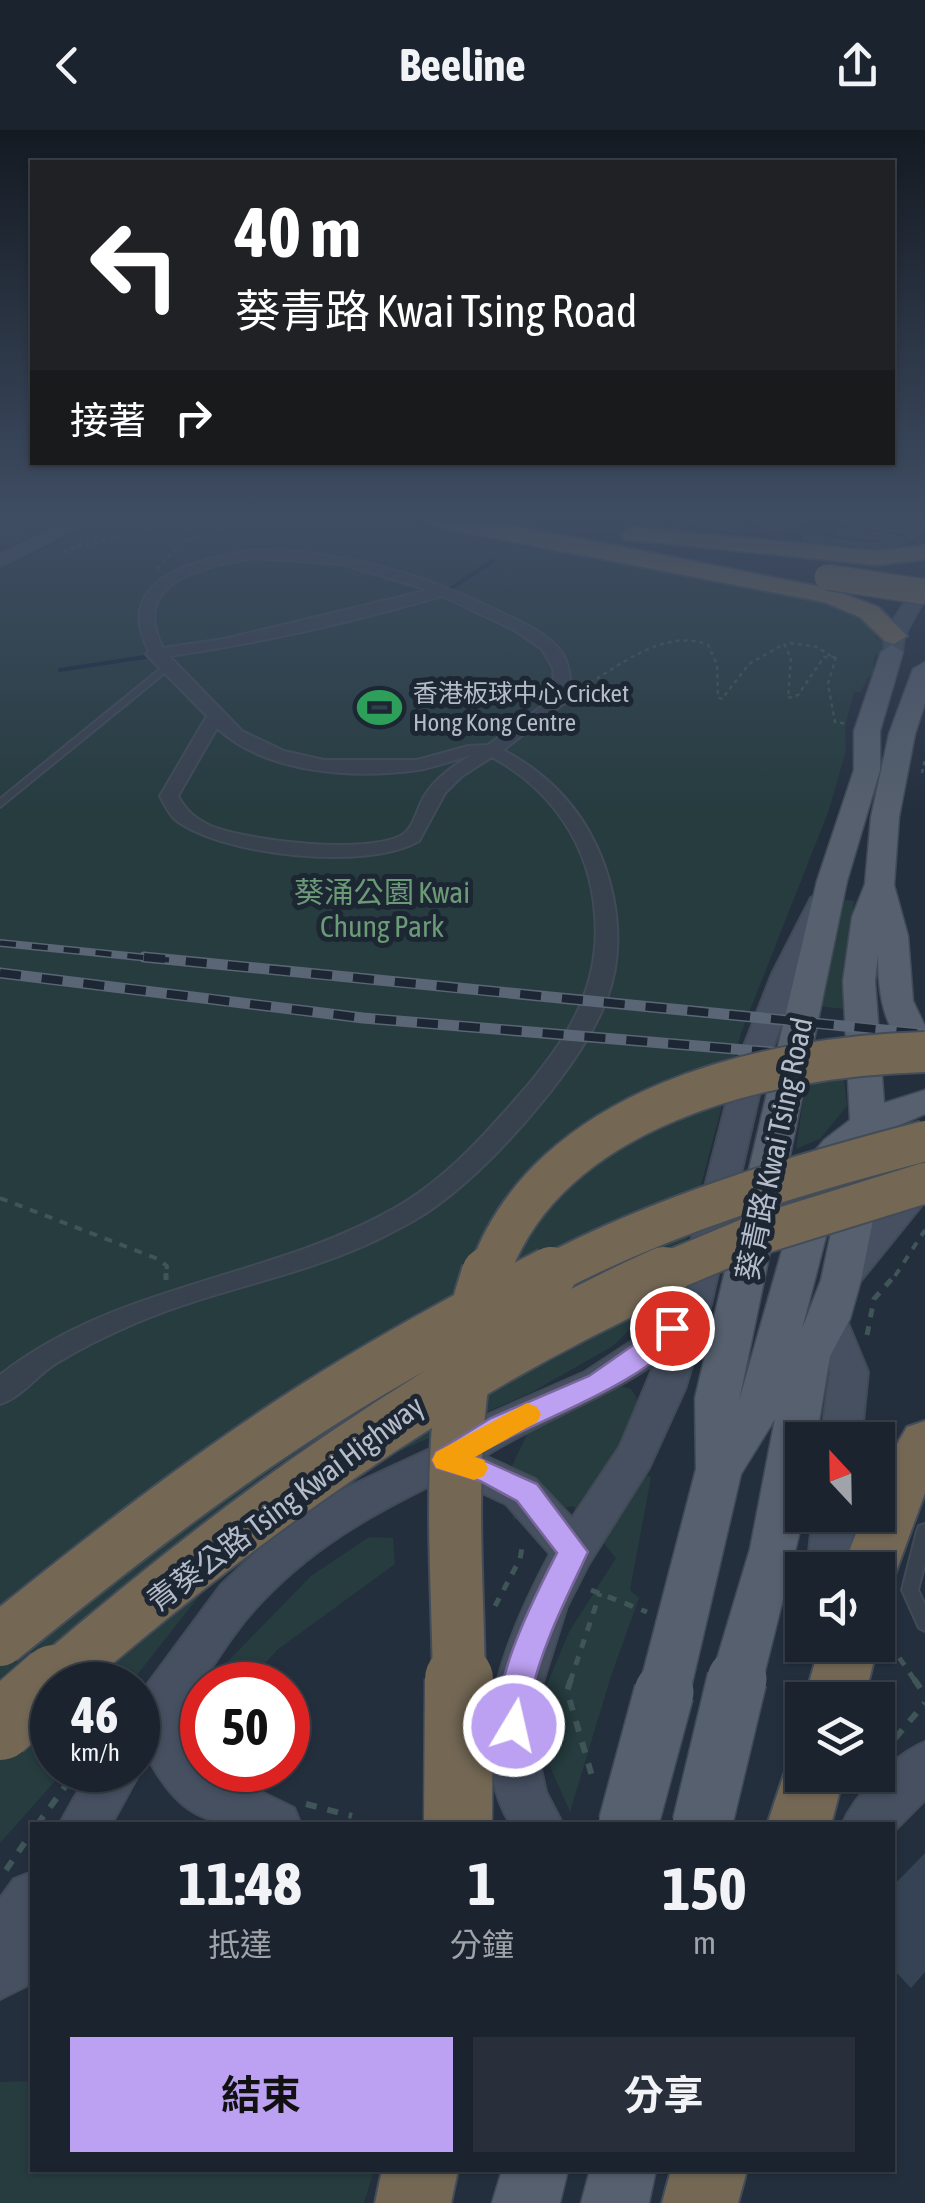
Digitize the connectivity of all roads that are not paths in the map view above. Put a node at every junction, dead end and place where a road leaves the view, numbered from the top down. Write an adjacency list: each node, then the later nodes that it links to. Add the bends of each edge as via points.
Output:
1 (148, 619): 7 (street)
2 (338, 619): 7 (street)
3 (502, 619): 11 (street, via 543,640 561,663 563,698)
4 (874, 619): 6 (highway)
5 (903, 619): 6 (highway)
6 (893, 644): 13 (main road, 葵青路 Kwai Tsing Road, via 867,731 867,770)
7 (154, 654): 8 (street)
8 (168, 666): 10 (street); 12 (lane)
9 (925, 670): 14 (main road, 葵青路 Kwai Tsing Road, via 902,734)
10 (215, 717): 11 (street, via 283,757 333,768 422,765 480,748); 11 (street, via 171,791 170,805 193,828 262,844 404,842 418,832 448,779)
11 (491, 751): 24 (street, via 530,771 558,799 588,849 602,890 601,990 573,1047 474,1160 404,1215 341,1244 145,1309 44,1356)
12 (0, 804)
13 (832, 882): 22 (main road, via 786,974 750,1069); 28 (main road, 葵青路 Kwai Tsing Road, via 717,1398)
14 (880, 884): 15 (main road, via 890,919 896,1006); 17 (main road, 葵青路 Kwai Tsing Road, via 867,916 859,981)
15 (925, 1049): 43 (highway, bridge, via 824,1060 704,1085 597,1141 558,1170 519,1218 488,1271 460,1381 452,1465)
16 (925, 1102): 17 (main road)
17 (868, 1124): 20 (main road, 葵青路 Kwai Tsing Road); 28 (main road, via 827,1159 760,1404)
18 (925, 1131): 20 (main road)
19 (925, 1141): 33 (highway, 青葵公路 Tsing Kwai Highway, bridge, via 667,1222 426,1340 169,1506)
20 (864, 1170): 23 (main road, 葵青路 Kwai Tsing Road)
21 (925, 1181): 23 (main road); 35 (highway, 青葵公路 Tsing Kwai Highway, bridge, via 697,1257 542,1330 448,1384 320,1470)
22 (693, 1304): 27 (main road, via 653,1346 598,1383 501,1426); 31 (main road)
23 (845, 1315): 25 (main road); 46 (main road, 葵青路 Kwai Tsing Road, bridge, via 809,1356 774,1549)
24 (0, 1392)
25 (844, 1422)
26 (925, 1442): 30 (highway)
27 (446, 1460): 31 (main road, via 527,1493); 34 (main road, via 353,1503 287,1550 236,1599)
28 (718, 1469): 45 (main road, 葵青路 Kwai Tsing Road, bridge)
29 (925, 1531): 32 (lane, via 910,1590)
30 (877, 1552)
31 (589, 1579): 44 (main road, via 547,1602 514,1701 514,1751 524,1801)
32 (925, 1623)
33 (0, 1640)
34 (160, 1704)
35 (0, 1726)
36 (160, 1744): 42 (main road, via 198,1787)
37 (925, 1766): 49 (main road)
38 (103, 1792): 41 (main road)
39 (788, 1792): 47 (main road)
40 (808, 1792): 48 (highway)
41 (85, 1822)
42 (271, 1822)
43 (458, 1822)
44 (537, 1822)
45 (629, 1822)
46 (703, 1822)
47 (773, 1822)
48 (800, 1822)
49 (869, 1822)
50 (30, 1900): 51 (main road)
51 (0, 1940)
52 (30, 1955): 53 (main road)
53 (0, 1973)
54 (420, 2172): 58 (highway)
55 (534, 2172): 59 (main road)
56 (622, 2172): 60 (main road)
57 (708, 2172): 61 (highway)
58 (412, 2203)
59 (526, 2203)
60 (615, 2203)
61 (700, 2203)

